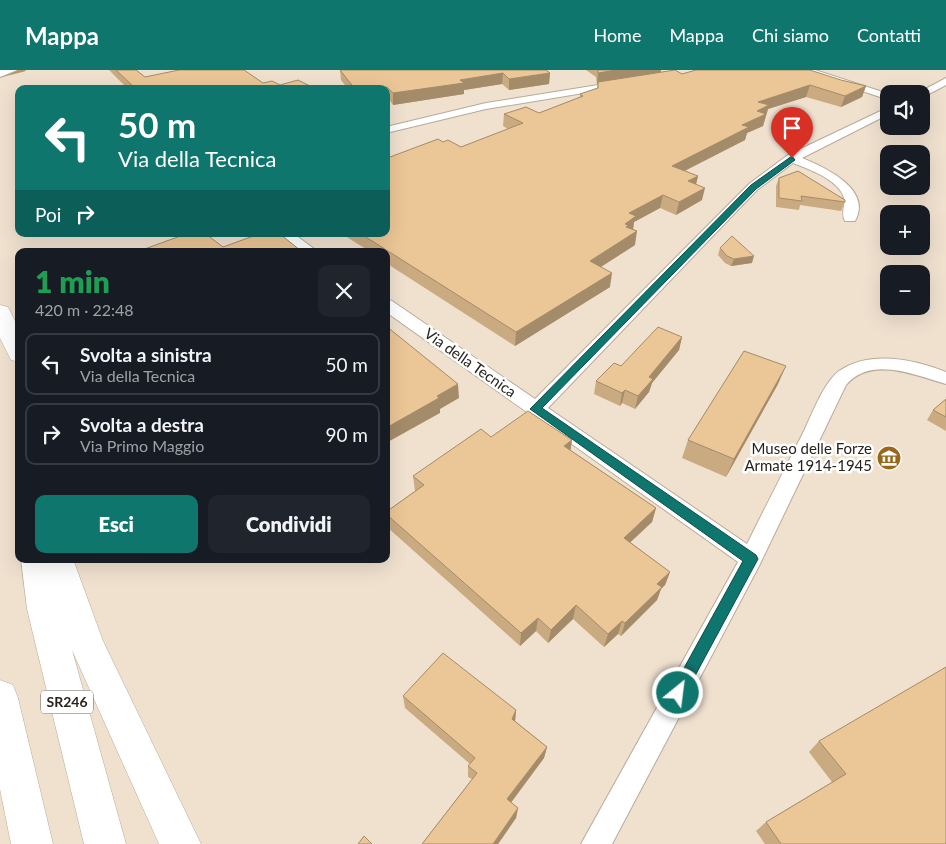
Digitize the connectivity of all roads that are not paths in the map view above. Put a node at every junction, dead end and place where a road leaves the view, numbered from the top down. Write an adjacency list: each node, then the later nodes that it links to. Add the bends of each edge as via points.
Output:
1 (11, 70): 3 (main road)
2 (805, 70): 7 (street)
3 (0, 73)
4 (946, 81): 6 (street)
5 (639, 82): 9 (street, via 486,106)
6 (930, 89)
7 (880, 94)
8 (880, 114): 10 (street)
9 (390, 129)
10 (792, 158): 11 (street, via 813,166 843,188 850,197); 18 (street, via 753,187)
11 (850, 218)
12 (289, 237): 13 (street)
13 (306, 248)
14 (390, 307): 18 (street, Via della Tecnica)
15 (0, 312): 16 (highway)
16 (15, 346)
17 (946, 378): 19 (street, via 901,365 876,365 843,377 830,396)
18 (536, 409): 19 (street, Via della Tecnica)
19 (751, 559): 26 (street)
20 (38, 563): 24 (highway, SR246, via 44,609)
21 (58, 563): 25 (highway, via 87,645)
22 (0, 698): 23 (highway)
23 (32, 844)
24 (106, 844)
25 (180, 844)
26 (596, 844)

